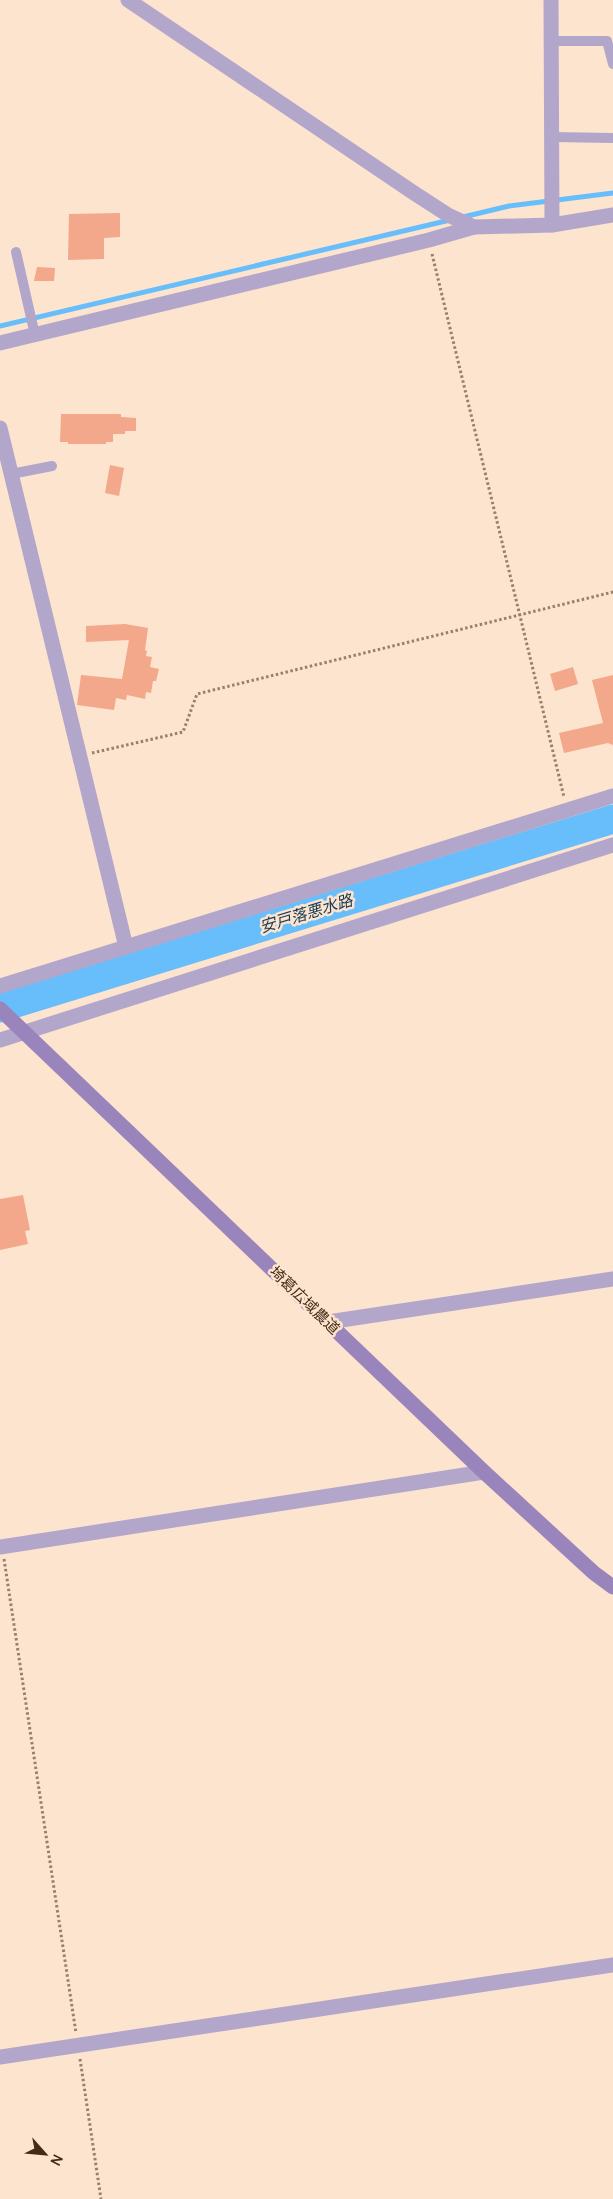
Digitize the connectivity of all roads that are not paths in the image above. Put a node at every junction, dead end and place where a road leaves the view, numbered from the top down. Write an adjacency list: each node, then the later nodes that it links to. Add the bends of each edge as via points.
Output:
1 (128, 0): 9 (street, via 414,193)
2 (551, 0): 3 (street)
3 (551, 41): 4 (lane, via 607,41); 5 (street)
4 (613, 64)
5 (552, 137): 6 (lane); 8 (street)
6 (613, 138)
7 (613, 215): 8 (street)
8 (552, 225): 9 (street)
9 (474, 227): 11 (street)
10 (16, 252): 11 (lane)
11 (35, 335): 12 (street)
12 (0, 343)
13 (0, 428): 15 (street)
14 (52, 466): 15 (lane)
15 (11, 474): 18 (street)
16 (613, 796): 18 (street)
17 (613, 845): 21 (street)
18 (126, 947): 19 (street)
19 (0, 986)
20 (0, 1010): 21 (street, 埼葛広域農道)
21 (20, 1028): 22 (street); 24 (street, 埼葛広域農道)
22 (0, 1040)
23 (613, 1279): 24 (street)
24 (328, 1322): 25 (street, 埼葛広域農道)
25 (484, 1472): 26 (street); 27 (street, 埼葛広域農道)
26 (1, 1547)
27 (613, 1587)
28 (613, 1965): 29 (street)
29 (0, 2057)

